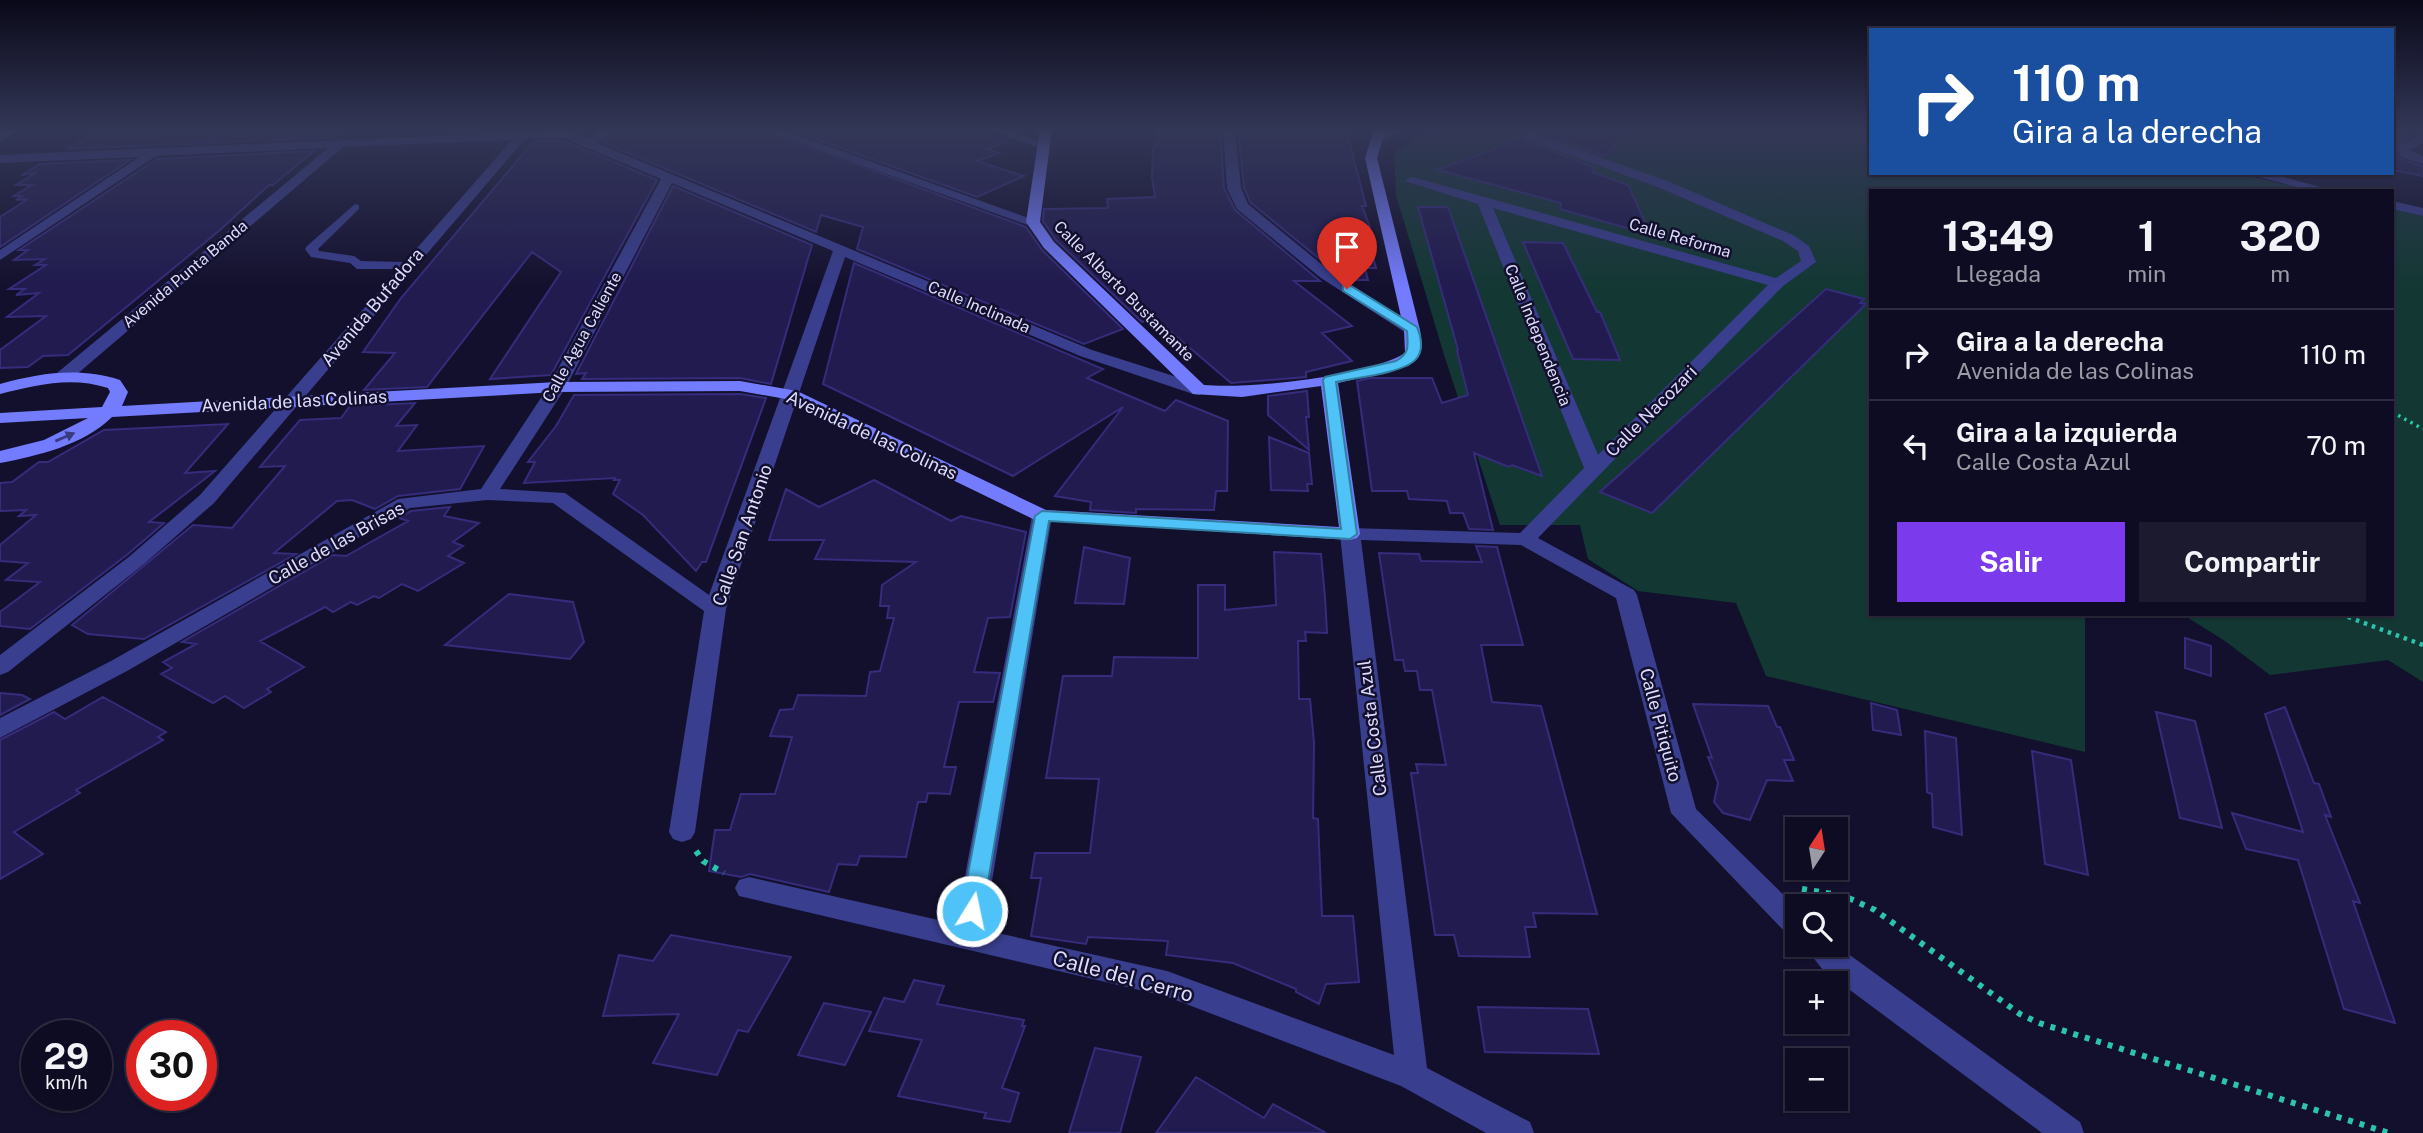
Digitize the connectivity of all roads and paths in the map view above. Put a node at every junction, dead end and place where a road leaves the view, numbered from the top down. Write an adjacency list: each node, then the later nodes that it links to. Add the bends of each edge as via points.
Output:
1 (110, 182): 20 (street)
2 (295, 182): 24 (street, Avenida Punta Banda)
3 (481, 182): 21 (street, Avenida Bufadora)
4 (666, 182): 26 (street, Calle Agua Caliente)
5 (683, 182): 19 (street, Calle Inclinada)
6 (919, 182): 18 (street)
7 (1039, 182): 18 (street, Calle Alberto Bustamante)
8 (1233, 182): 23 (street, via 1241,206 1326,275)
9 (1377, 182): 23 (street)
10 (1414, 182): 14 (street, Calle Reforma)
11 (1654, 182): 22 (street, Calle Nacozari, via 1788,238 1804,249 1809,262)
12 (2289, 182): 13 (street)
13 (2320, 189)
14 (1483, 200): 22 (street, Calle Reforma); 36 (street, Calle Independencia)
15 (2394, 205): 17 (street)
16 (355, 208): 21 (lane, via 311,249 315,254 354,260 357,265)
17 (2423, 212)
18 (1033, 222): 28 (street, Calle Alberto Bustamante, via 1049,245)
19 (841, 248): 28 (street, Calle Inclinada, via 1086,353); 29 (street, Calle San Antonio)
20 (0, 256)
21 (407, 266): 30 (street, Avenida Bufadora)
22 (1777, 284): 36 (street, Calle Nacozari)
23 (1412, 330): 25 (street, Calle Inclinada, via 1415,349 1411,358)
24 (63, 377): 27 (street, Avenida Punta Banda); 31 (street, Avenida Punta Banda, via 114,384 119,392)
25 (1329, 380): 28 (street, Calle Inclinada, via 1239,392); 39 (street, Calle Costa Azul)
26 (557, 387): 29 (street, Avenida de las Colinas, via 740,386); 30 (street, Avenida de las Colinas); 37 (street, Calle Agua Caliente)
27 (0, 389)
28 (1199, 390)
29 (791, 395): 38 (street, Avenida de las Colinas); 41 (street, Calle San Antonio)
30 (293, 400): 31 (street, Avenida de las Colinas); 44 (street, Avenida Bufadora, via 207,499 138,560)
31 (108, 412): 33 (street, Avenida de las Colinas); 35 (street, one-way to 31, via 48,445)
32 (2394, 413): 34 (path)
33 (0, 418)
34 (2423, 429)
35 (0, 457)
36 (1594, 469): 40 (street, Calle Nacozari)
37 (487, 494): 41 (street, Calle de las Brisas, via 558,497); 45 (street, Calle de las Brisas, via 405,503)
38 (1042, 516): 39 (street, Avenida de las Colinas); 50 (street)
39 (1350, 534): 40 (street, Avenida de las Colinas); 52 (street, Calle Costa Azul)
40 (1525, 538): 47 (street, Calle Pitiquito, via 1626,595 1684,813)
41 (715, 609): 46 (street, Calle San Antonio)
42 (2345, 616): 43 (path)
43 (2423, 645)
44 (0, 667)
45 (0, 729)
46 (682, 832)
47 (1752, 881): 49 (street, Calle Pitiquito); 55 (path, via 1859,901 2020,1014 2054,1030)
48 (749, 888): 50 (street, Calle del Cerro)
49 (1785, 914)
50 (968, 937): 52 (street, Calle del Cerro, via 1167,984)
51 (1829, 957): 54 (street)
52 (1412, 1076): 53 (street, Calle del Cerro)
53 (1518, 1133)
54 (2068, 1133)
55 (2389, 1133)

